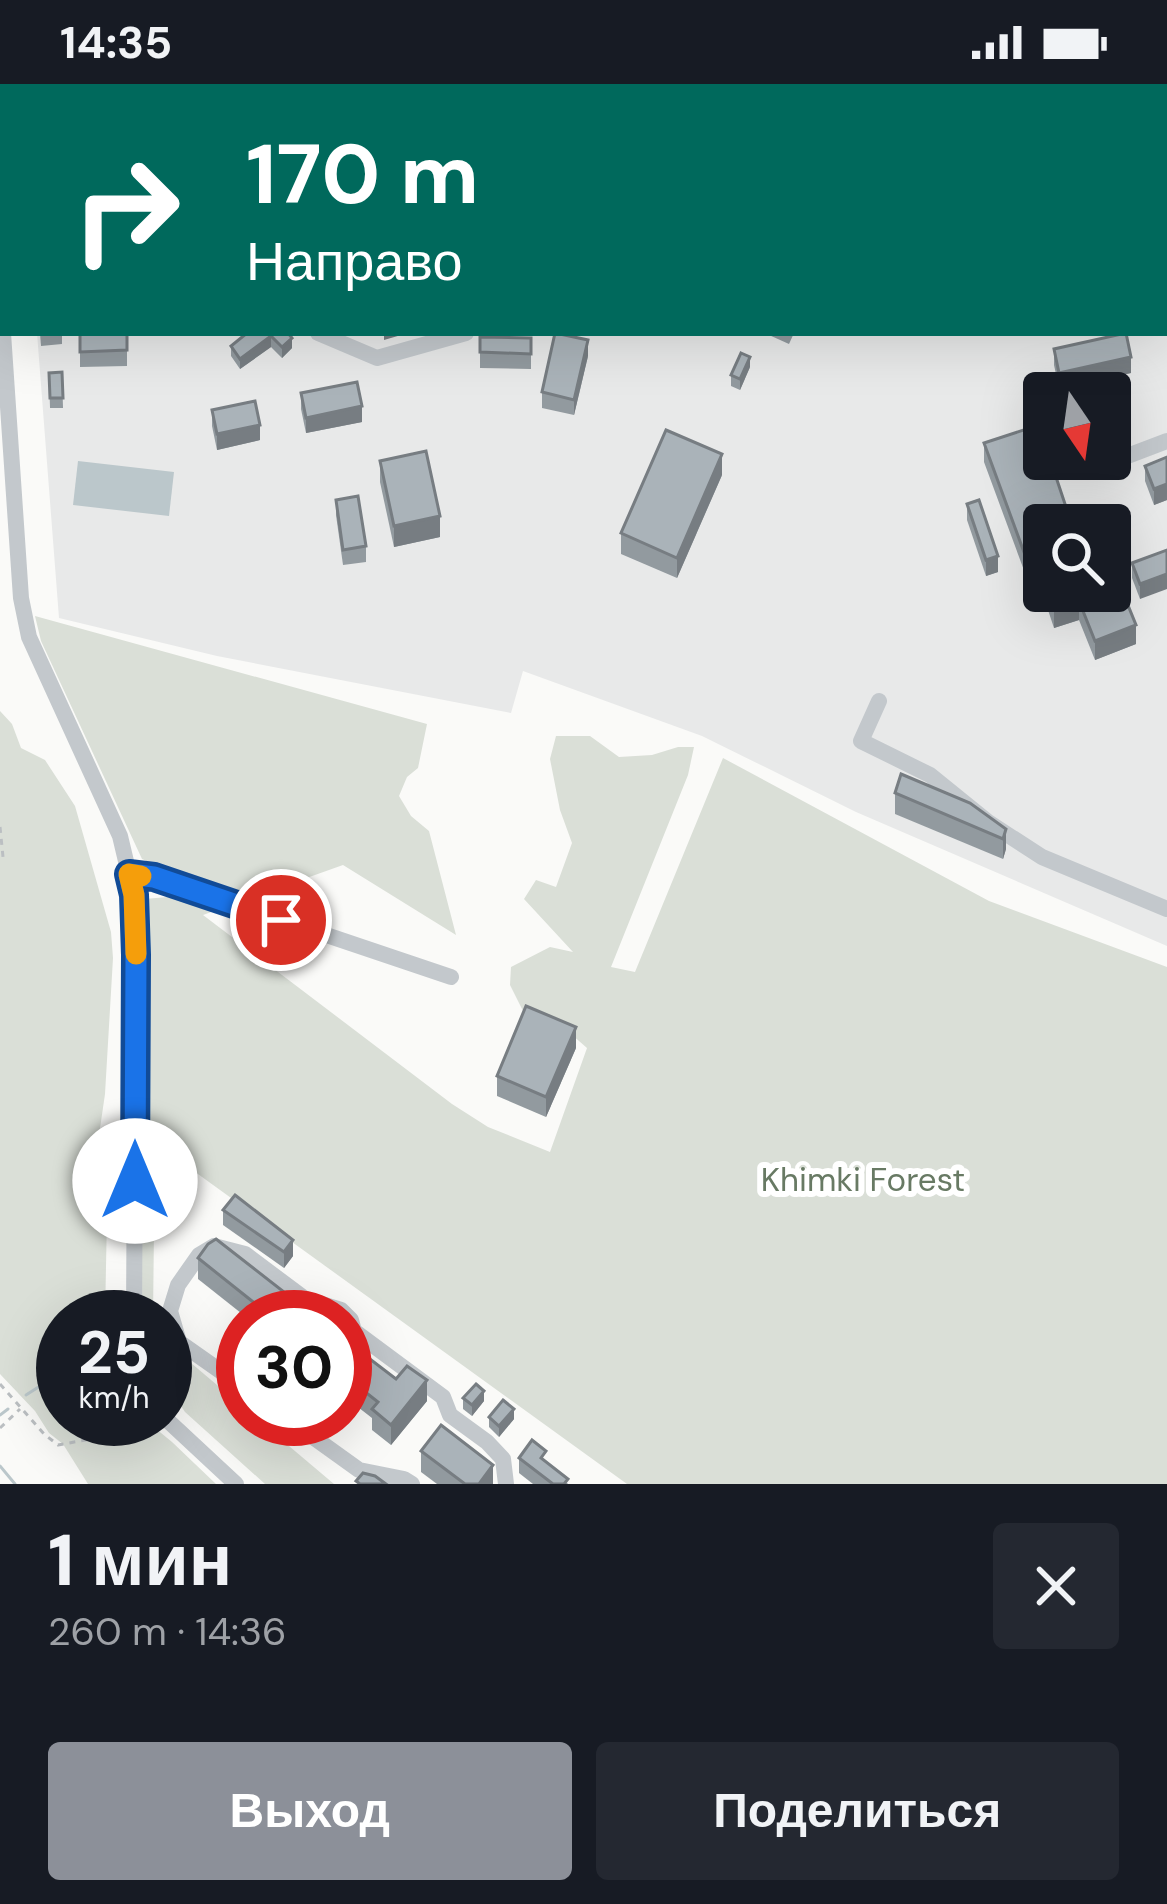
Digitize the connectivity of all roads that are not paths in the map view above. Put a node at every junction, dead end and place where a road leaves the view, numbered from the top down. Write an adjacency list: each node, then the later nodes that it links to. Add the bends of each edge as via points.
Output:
1 (325, 336): 2 (street, via 377,358)
2 (455, 336)
3 (3, 361): 4 (street)
4 (4, 389): 8 (street, via 28,637 120,836)
5 (1167, 441): 6 (street)
6 (1131, 455)
7 (879, 700): 9 (street, via 861,741 930,775 1042,856)
8 (129, 874): 10 (street); 11 (street)
9 (1167, 909)
10 (452, 977)
11 (134, 1290)
12 (292, 1290): 14 (street, via 245,1254 214,1246 199,1255 170,1311 179,1342)
13 (372, 1344): 19 (street, via 488,1442 503,1459)
14 (216, 1368)
15 (192, 1444): 17 (street)
16 (325, 1446): 18 (street, via 358,1470)
17 (236, 1484)
18 (412, 1484)
19 (506, 1484)

